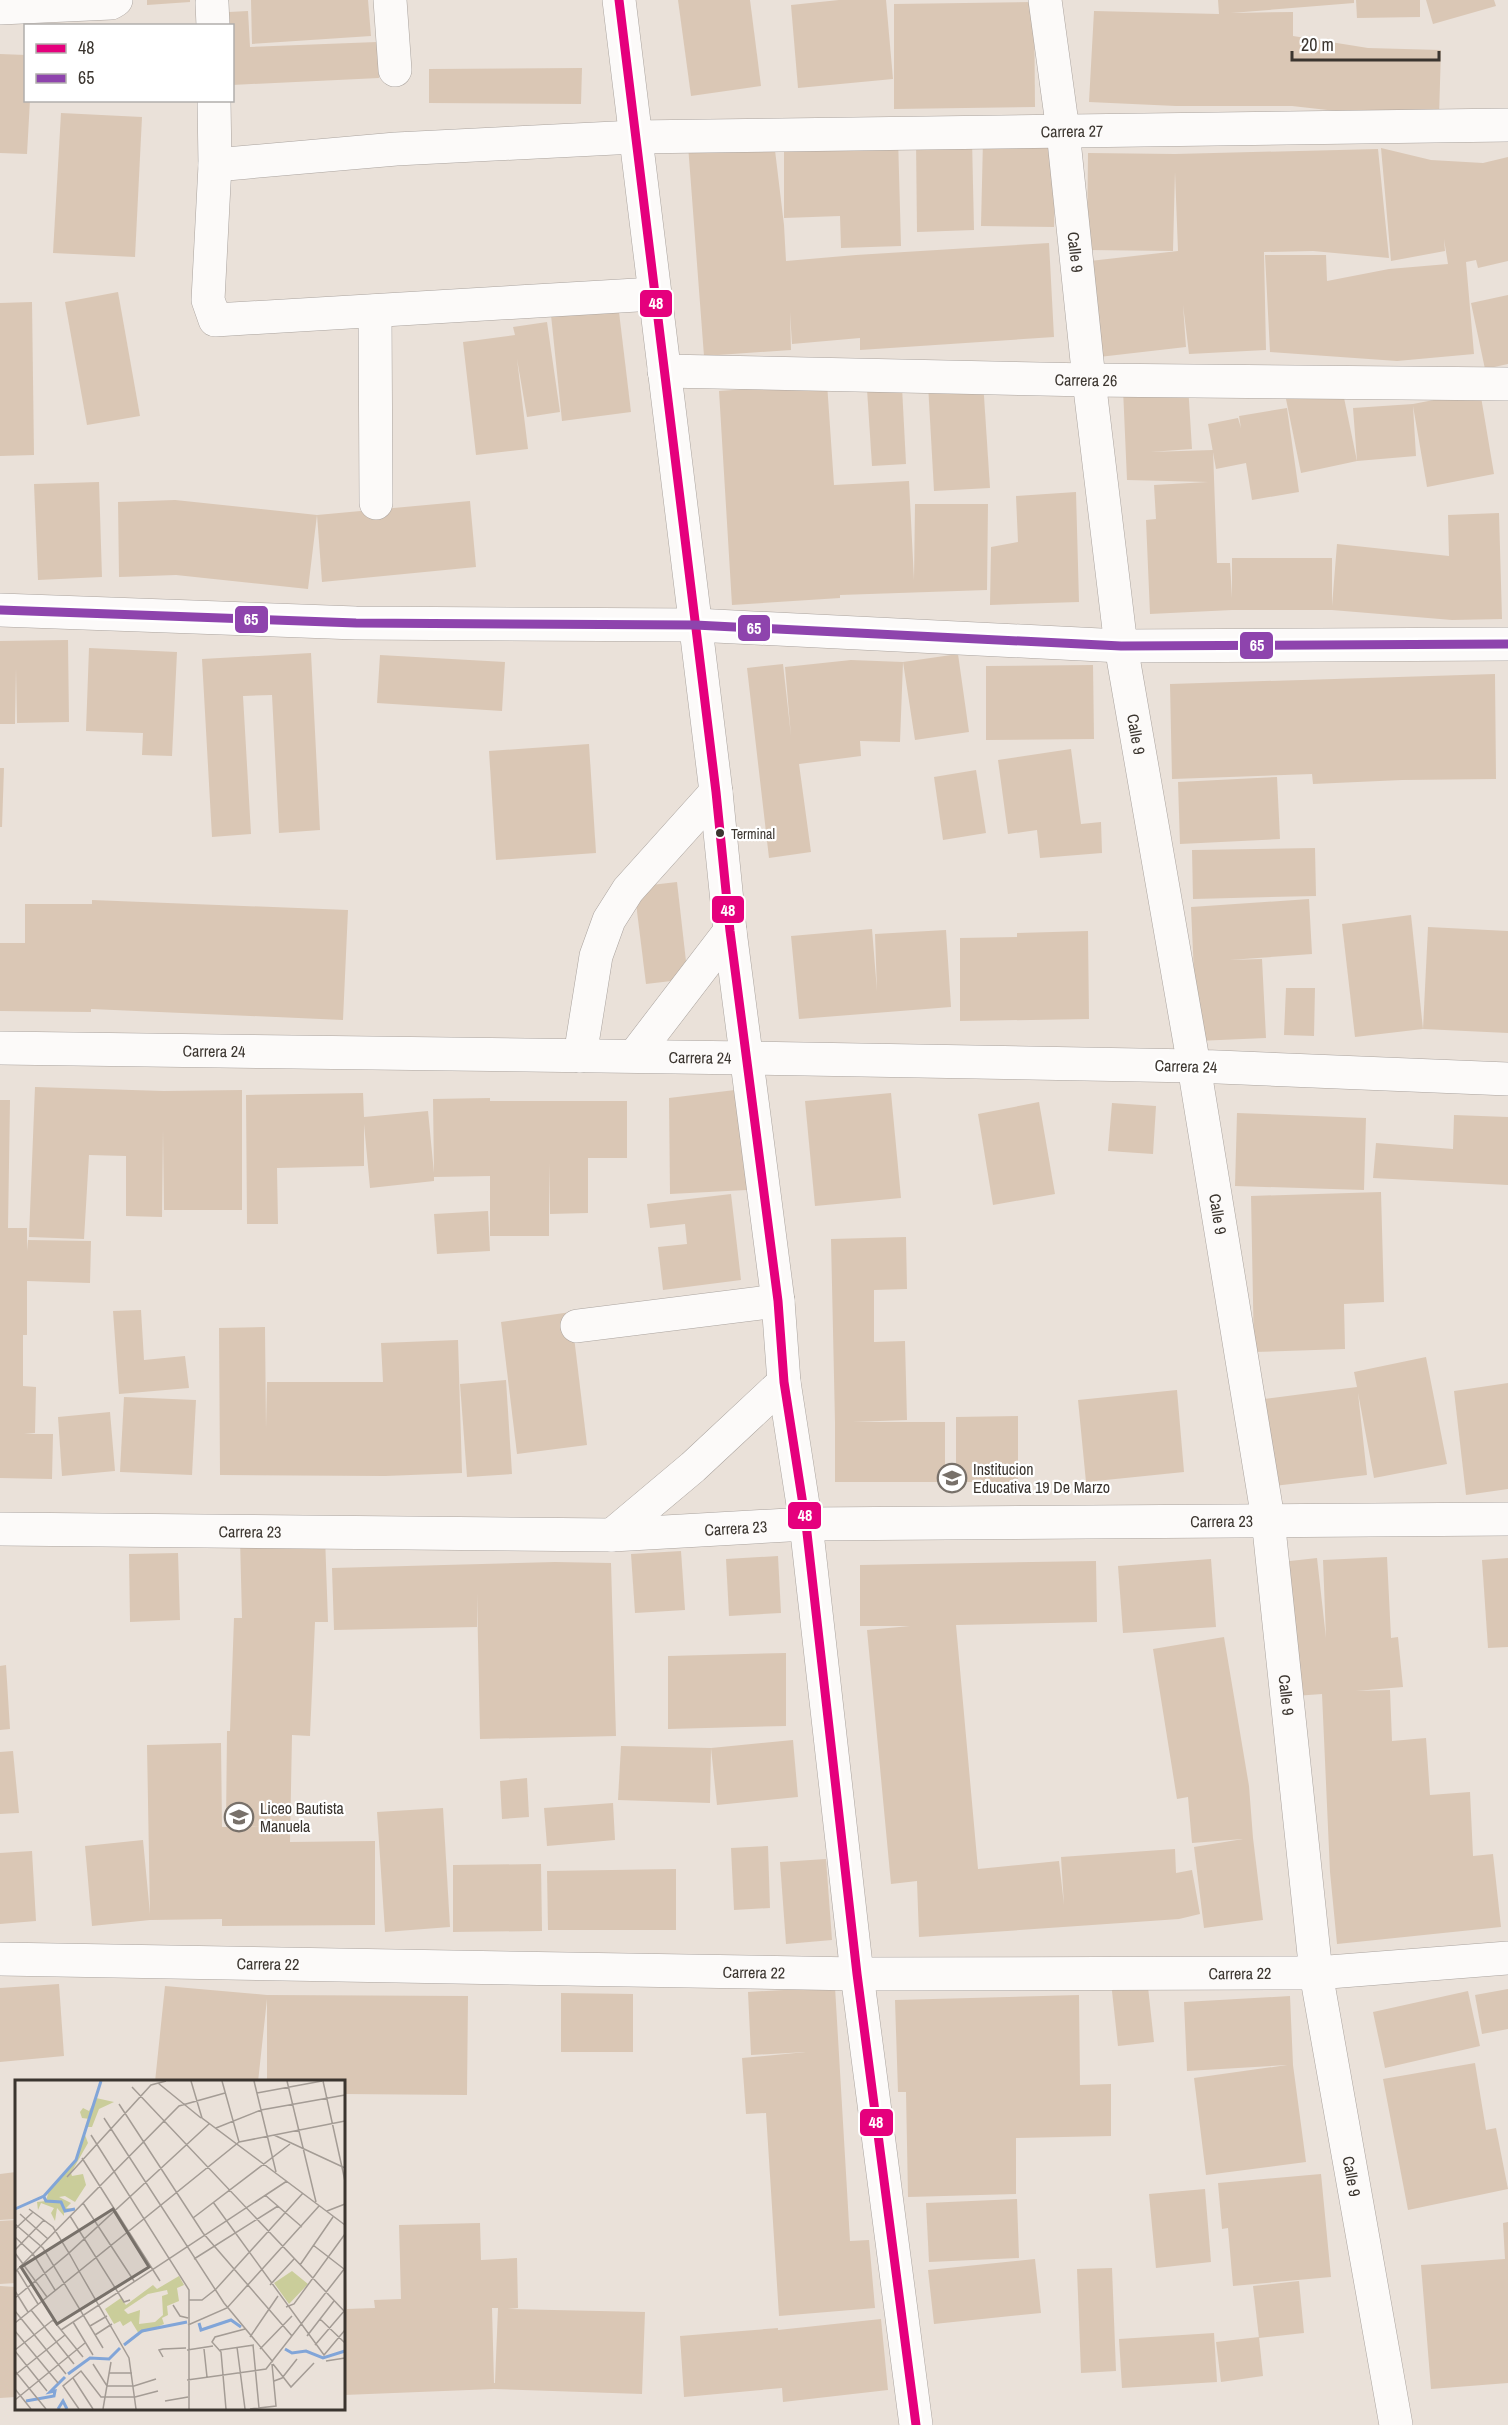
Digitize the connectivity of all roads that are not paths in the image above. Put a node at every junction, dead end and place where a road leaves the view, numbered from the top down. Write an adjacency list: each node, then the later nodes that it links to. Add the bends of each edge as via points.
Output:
1 (116, 0): 5 (street)
2 (390, 0): 6 (street)
3 (619, 0): 10 (street)
4 (1045, 0): 9 (street, Calle 9)
5 (0, 8)
6 (395, 70)
7 (214, 102): 11 (street)
8 (1508, 125): 9 (street, Carrera 27)
9 (1063, 131): 10 (street, Carrera 27); 15 (street, Calle 9)
10 (635, 137): 11 (street, Carrera 27, via 396,149); 12 (street)
11 (215, 165): 13 (street, via 208,300 215,320)
12 (654, 294): 13 (street); 14 (street)
13 (375, 311): 17 (street)
14 (664, 371): 15 (street, Carrera 26); 19 (street)
15 (1089, 380): 16 (street, Carrera 26); 21 (street, Calle 9)
16 (1508, 384)
17 (376, 503)
18 (0, 610): 19 (street, via 356,623)
19 (695, 625): 21 (street); 22 (street)
20 (1508, 644): 21 (street)
21 (1121, 646): 28 (street, Calle 9)
22 (716, 792): 23 (street); 26 (street, via 628,890 609,920 596,956)
23 (730, 931): 25 (street); 27 (street)
24 (0, 1048): 26 (street, Carrera 24)
25 (635, 1055): 26 (street, Carrera 24); 27 (street, Carrera 24)
26 (580, 1056)
27 (748, 1058): 28 (street, Carrera 24); 30 (street)
28 (1194, 1066): 29 (street, Carrera 24); 33 (street, Calle 9)
29 (1508, 1079)
30 (778, 1301): 31 (street); 32 (street)
31 (577, 1326)
32 (784, 1382): 35 (street); 37 (street, via 693,1467)
33 (1268, 1519): 34 (street, Carrera 23); 35 (street, Carrera 23); 40 (street, Calle 9)
34 (1508, 1519)
35 (806, 1524): 37 (street, Carrera 23); 41 (street)
36 (0, 1529): 37 (street, Carrera 23)
37 (612, 1535)
38 (1508, 1958): 40 (street, Carrera 22)
39 (0, 1959): 41 (street, Carrera 22)
40 (1316, 1973): 41 (street, Carrera 22); 43 (street, Calle 9)
41 (857, 1974): 42 (street)
42 (916, 2425)
43 (1396, 2425)

